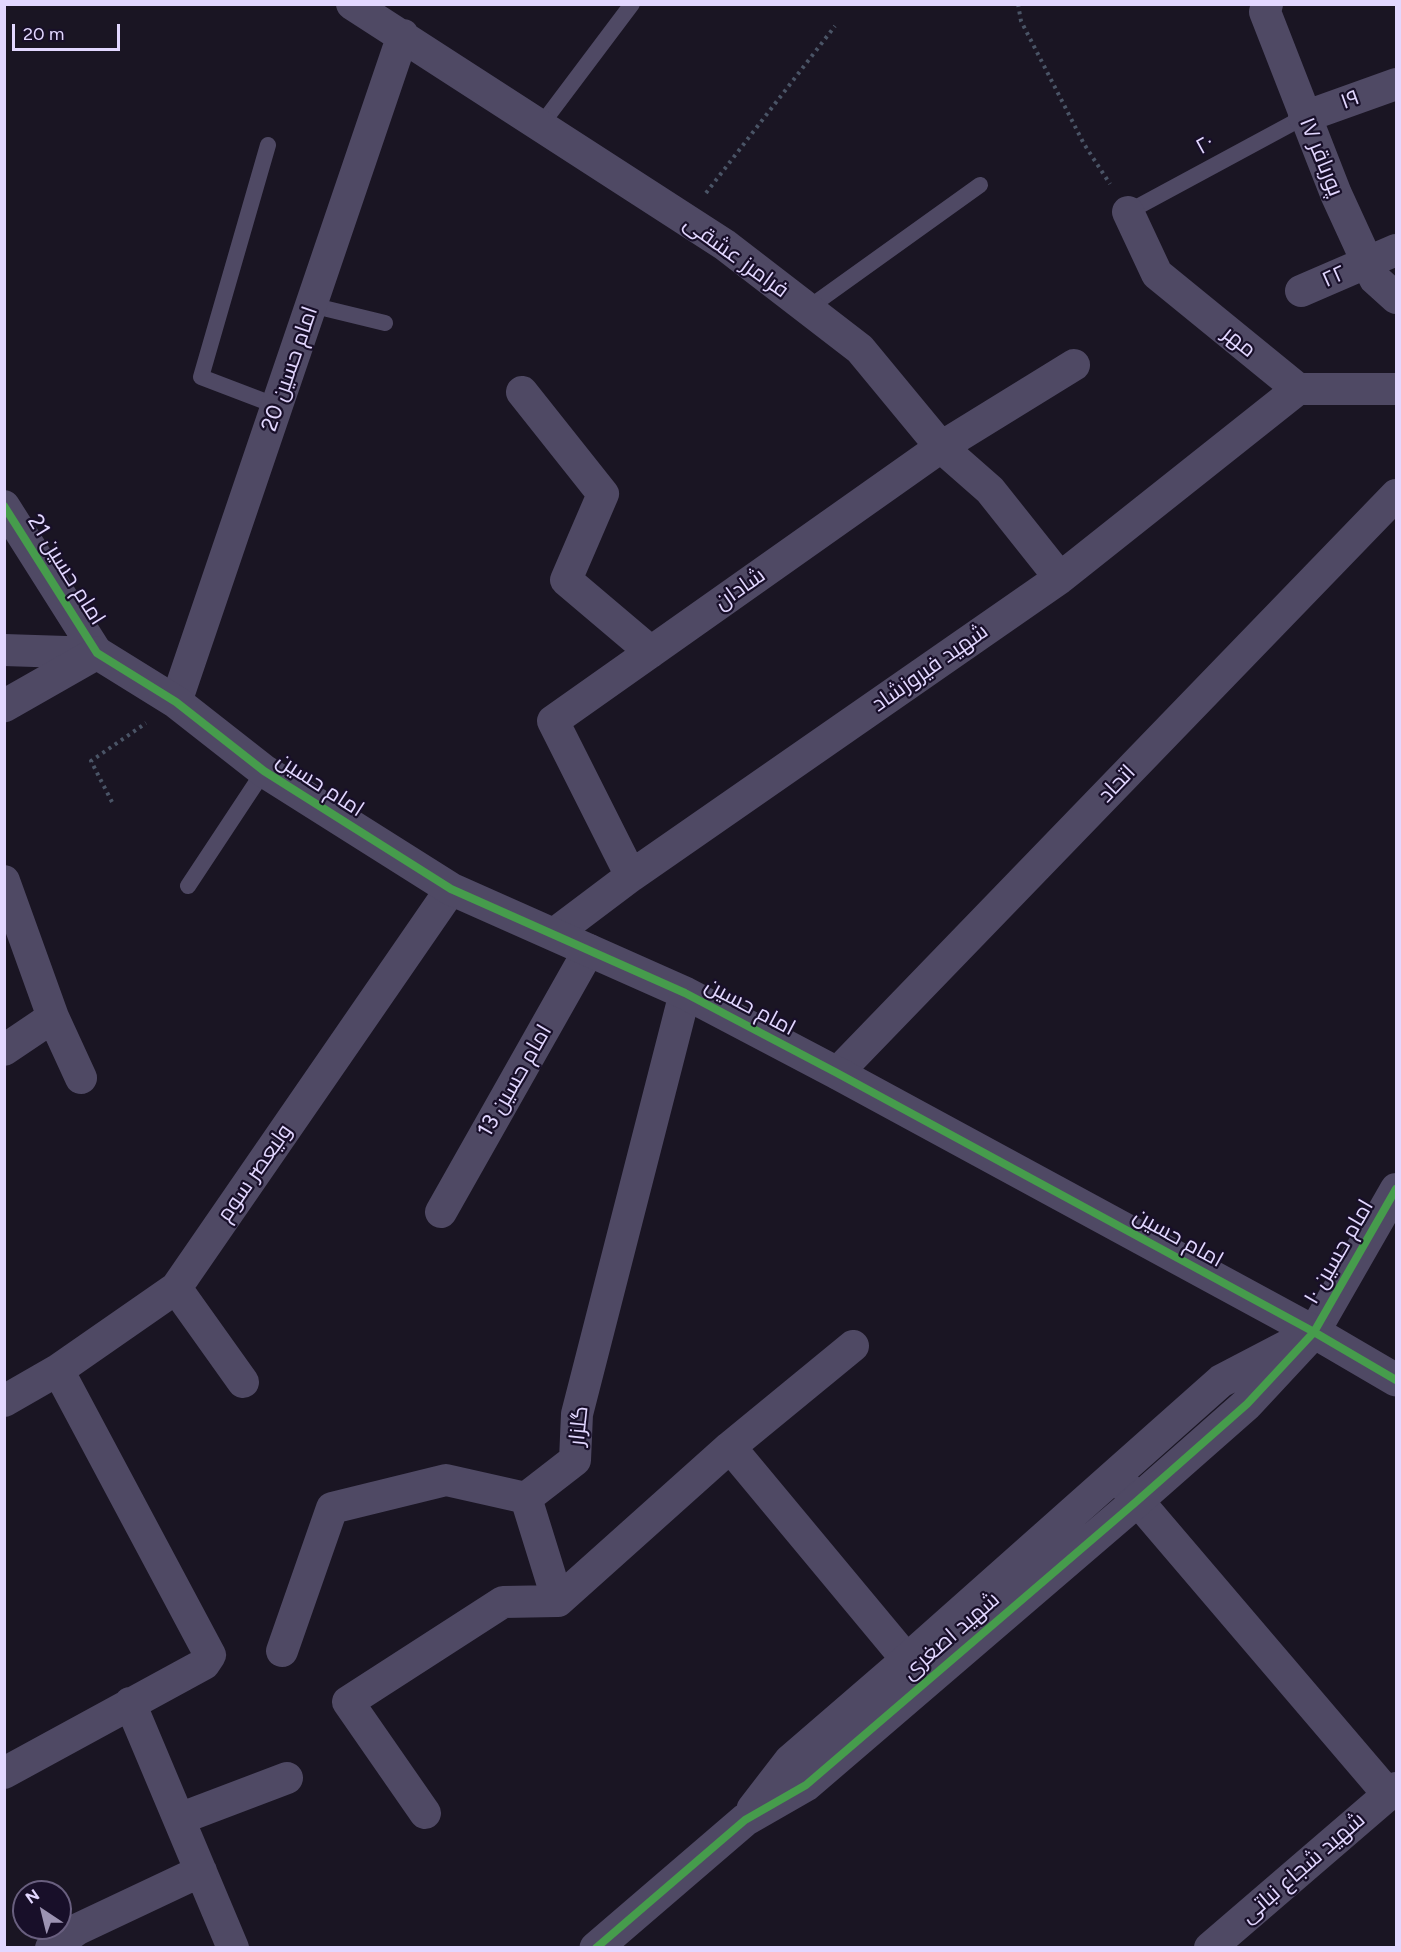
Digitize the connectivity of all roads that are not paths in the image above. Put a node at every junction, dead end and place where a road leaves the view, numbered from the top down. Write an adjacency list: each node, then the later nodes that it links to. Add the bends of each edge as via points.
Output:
1 (352, 4): 4 (street, فرامرز عشقی)
2 (632, 4): 7 (lane)
3 (1267, 4): 6 (street, پورباقر ۱۷, via 1265,12)
4 (403, 35): 7 (street, فرامرز عشقی); 15 (street, امام حسین 20)
5 (1396, 84): 6 (street, ۱۹)
6 (1304, 117): 10 (lane, ۲۰); 12 (street, پورباقر ۱۷)
7 (541, 125): 16 (street, فرامرز عشقی, via 725,245)
8 (268, 145): 22 (lane, via 201,377)
9 (980, 185): 16 (lane)
10 (1128, 212): 19 (street, مهر, via 1157,274)
11 (1396, 250): 12 (street, ۲۲)
12 (1367, 262): 13 (street, ۲۲); 14 (street, پورباقر ۱۷, via 1374,279)
13 (1301, 291)
14 (1396, 298)
15 (311, 305): 17 (lane); 22 (street, امام حسین 20)
16 (807, 309): 23 (street, فرامرز عشقی, via 860,350)
17 (385, 323)
18 (1074, 365): 23 (street, شادان)
19 (1298, 389): 20 (street); 26 (street, شهید فیروزشاد)
20 (1396, 389)
21 (522, 392): 28 (street, via 603,494 566,580)
22 (277, 406): 30 (street, امام حسین 20)
23 (941, 447): 26 (street, فرامرز عشقی, via 990,490); 28 (street, شادان)
24 (1396, 495): 42 (street, اتحاد)
25 (4, 506): 29 (street, امام حسین 21)
26 (1060, 578): 33 (street, شهید فیروزشاد)
27 (4, 650): 29 (street)
28 (651, 652): 33 (street, شادان, via 553,721)
29 (97, 653): 30 (street, امام حسین); 31 (street)
30 (176, 702): 32 (street, امام حسین)
31 (4, 706)
32 (264, 771): 35 (lane); 36 (street, امام حسین)
33 (631, 876): 37 (street, شهید فیروزشاد)
34 (4, 881): 40 (street)
35 (188, 886)
36 (451, 889): 37 (street, امام حسین); 46 (street, ولیعصر سوم)
37 (554, 934): 38 (street, امام حسین)
38 (589, 950): 39 (street, امام حسین); 45 (street, امام حسین 13)
39 (685, 993): 42 (street, امام حسین); 55 (street, گلزار, via 578,1414 575,1460)
40 (53, 1017): 41 (street); 43 (street)
41 (4, 1050)
42 (837, 1073): 47 (street, امام حسین)
43 (81, 1078)
44 (1396, 1189): 47 (street, امام حسین ۱۰)
45 (441, 1212)
46 (176, 1288): 49 (street, ولیعصر سوم); 51 (street)
47 (1314, 1332): 50 (street, امام حسین); 54 (street, شهید اصغری, via 1221,1381); 56 (street, شهید اصغری, via 1246,1404)
48 (854, 1346): 53 (street)
49 (58, 1370): 52 (street, ولیعصر سوم); 60 (street, via 210,1655 204,1664)
50 (1396, 1380)
51 (243, 1383)
52 (4, 1401)
53 (730, 1447): 57 (street); 59 (street)
54 (1116, 1474): 56 (street); 59 (street, شهید اصغری)
55 (526, 1498): 57 (street); 58 (street, via 446,1480 332,1508)
56 (1137, 1501): 59 (street, شهید اصغری); 63 (street)
57 (558, 1600): 64 (street, via 503,1602 348,1702)
58 (282, 1651)
59 (916, 1671): 69 (street, شهید اصغری, via 790,1761 745,1820)
60 (130, 1703): 61 (street); 65 (street)
61 (4, 1773)
62 (287, 1778): 65 (street)
63 (1393, 1791): 70 (street, شهید شجاع نباتی)
64 (425, 1813)
65 (179, 1819): 66 (street)
66 (201, 1871): 67 (street, via 78,1929); 68 (street)
67 (51, 1947)
68 (233, 1947)
69 (596, 1947)
70 (1210, 1947)

